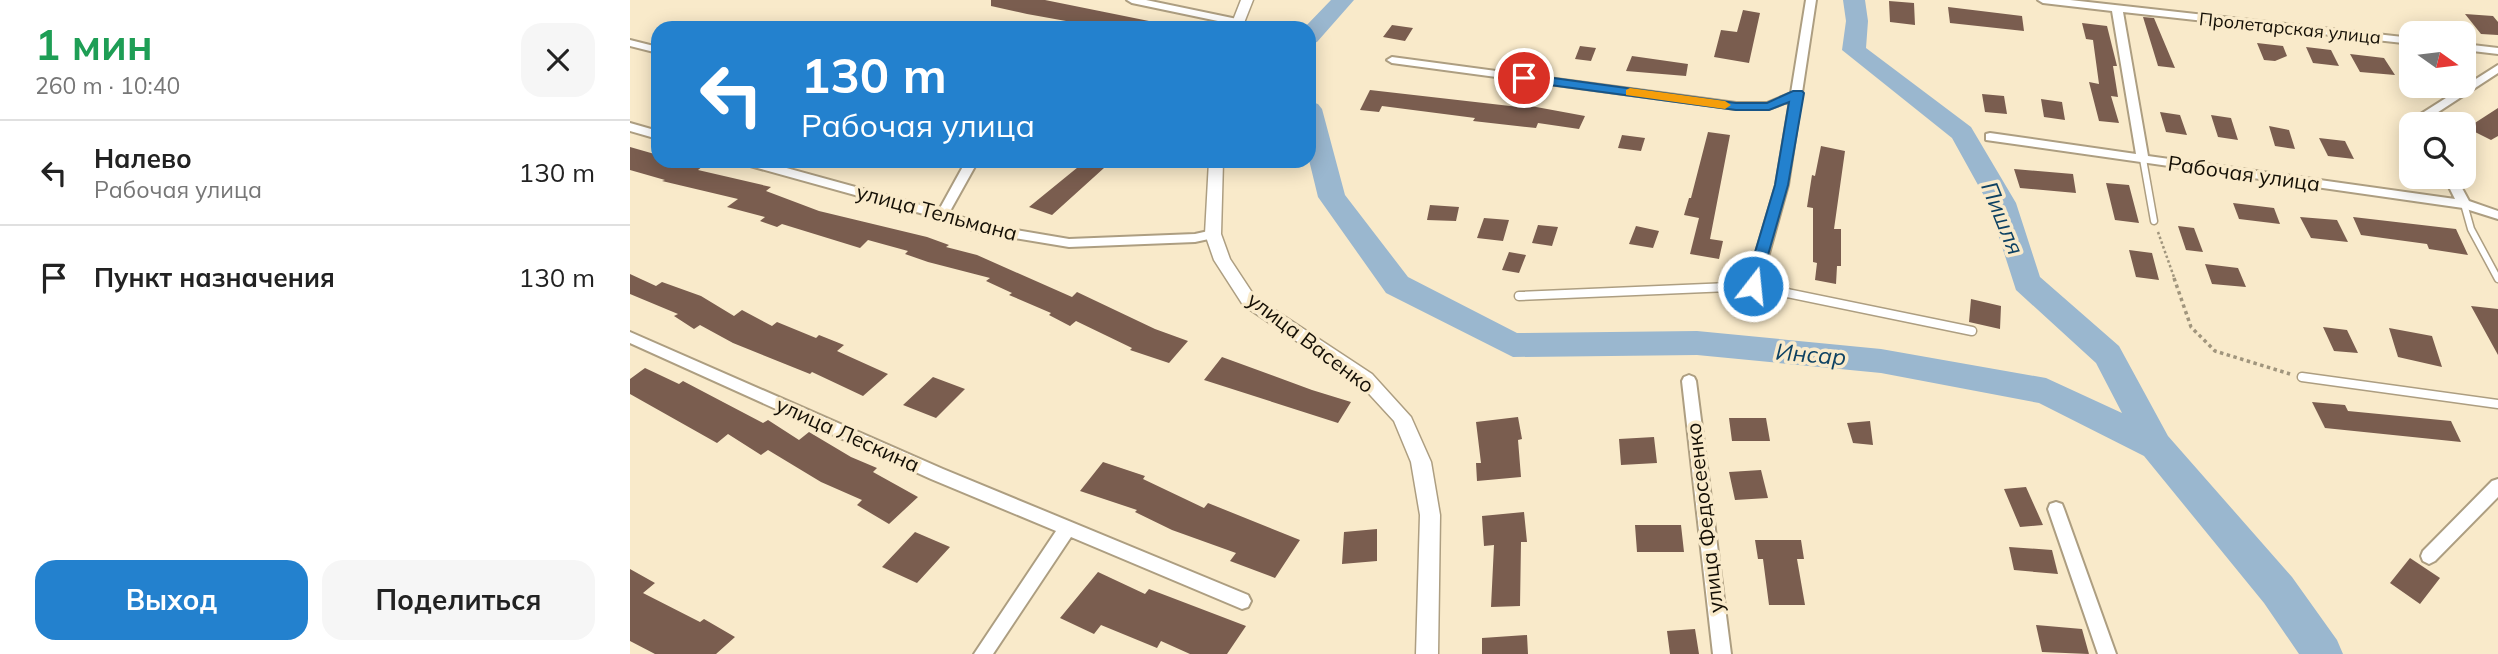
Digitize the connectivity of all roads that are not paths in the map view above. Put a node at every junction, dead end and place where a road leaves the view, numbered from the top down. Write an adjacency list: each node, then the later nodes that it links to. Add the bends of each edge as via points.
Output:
1 (1132, 0): 6 (street)
2 (1247, 0): 7 (street)
3 (1811, 0): 15 (street)
4 (2043, 0): 5 (street, Пролетарская улица)
5 (2117, 9): 8 (street, Пролетарская улица); 20 (street)
6 (1219, 21)
7 (1238, 21)
8 (2399, 40)
9 (630, 43): 10 (street)
10 (651, 48)
11 (2476, 48): 12 (street)
12 (2498, 51)
13 (1392, 60): 15 (street, via 1736,106 1769,106)
14 (2498, 68): 16 (street)
15 (1797, 93): 31 (street, via 1782,185)
16 (2431, 112)
17 (630, 127): 18 (street)
18 (651, 133)
19 (1990, 137): 20 (street, Рабочая улица)
20 (2143, 159): 25 (street, Рабочая улица); 28 (lane)
21 (772, 168): 26 (street, улица Тельмана)
22 (968, 168): 26 (street)
23 (1216, 168): 29 (street)
24 (2456, 189): 25 (street)
25 (2464, 204): 27 (street, Рабочая улица); 30 (lane, via 2471,229)
26 (942, 215): 29 (street, улица Тельмана, via 979,228 1069,243 1195,239)
27 (2498, 215)
28 (2154, 221)
29 (1213, 234): 44 (street, улица Васенко, via 1222,260 1249,301 1366,379 1402,417 1421,462 1430,515)
30 (2498, 279)
31 (1753, 286): 32 (lane); 33 (lane)
32 (1519, 296)
33 (1972, 331)
34 (630, 337): 40 (street, улица Лескина)
35 (2302, 377): 37 (lane)
36 (1689, 381): 45 (street, улица Федосеенко)
37 (2498, 404)
38 (2498, 486): 41 (street)
39 (2056, 509): 46 (street)
40 (1068, 529): 42 (street, улица Лескина); 43 (street)
41 (2430, 556)
42 (1242, 601)
43 (983, 654)
44 (1427, 654)
45 (1722, 654)
46 (2107, 654)

